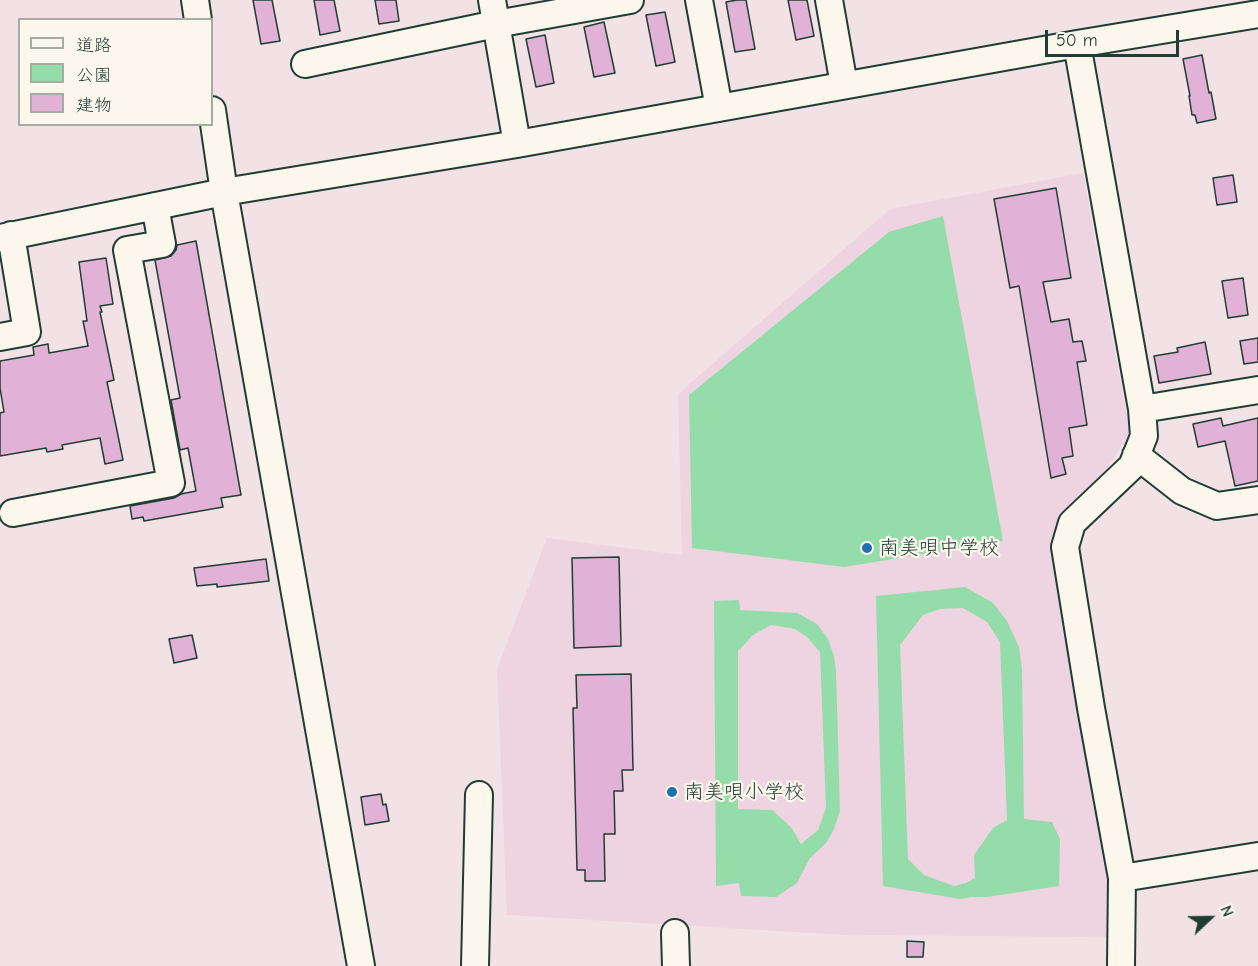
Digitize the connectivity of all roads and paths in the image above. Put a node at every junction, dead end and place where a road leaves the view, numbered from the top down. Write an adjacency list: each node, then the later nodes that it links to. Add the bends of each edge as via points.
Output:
1 (195, 0): 7 (street)
2 (630, 0): 6 (street)
3 (699, 0): 11 (street)
4 (829, 0): 10 (street)
5 (1255, 10): 8 (street)
6 (494, 12): 9 (street); 13 (street)
7 (198, 18)
8 (1077, 44): 10 (street); 19 (street)
9 (305, 64)
10 (844, 85): 11 (street)
11 (719, 108): 13 (street)
12 (213, 117): 14 (street)
13 (517, 144): 14 (street)
14 (224, 192): 15 (street); 27 (street)
15 (155, 206): 16 (street); 22 (street, via 162,244 127,250 171,483)
16 (5, 236): 17 (street, via 27,332)
17 (0, 337)
18 (1258, 390): 19 (street)
19 (1142, 409): 20 (street, via 1144,436)
20 (1136, 455): 21 (street, via 1182,491 1217,506); 25 (street, via 1132,466 1072,523 1065,547)
21 (1258, 500)
22 (13, 513)
23 (479, 795): 28 (street)
24 (1258, 856): 25 (street)
25 (1122, 878): 30 (street)
26 (675, 933): 29 (street)
27 (361, 966)
28 (475, 966)
29 (676, 966)
30 (1121, 966)

